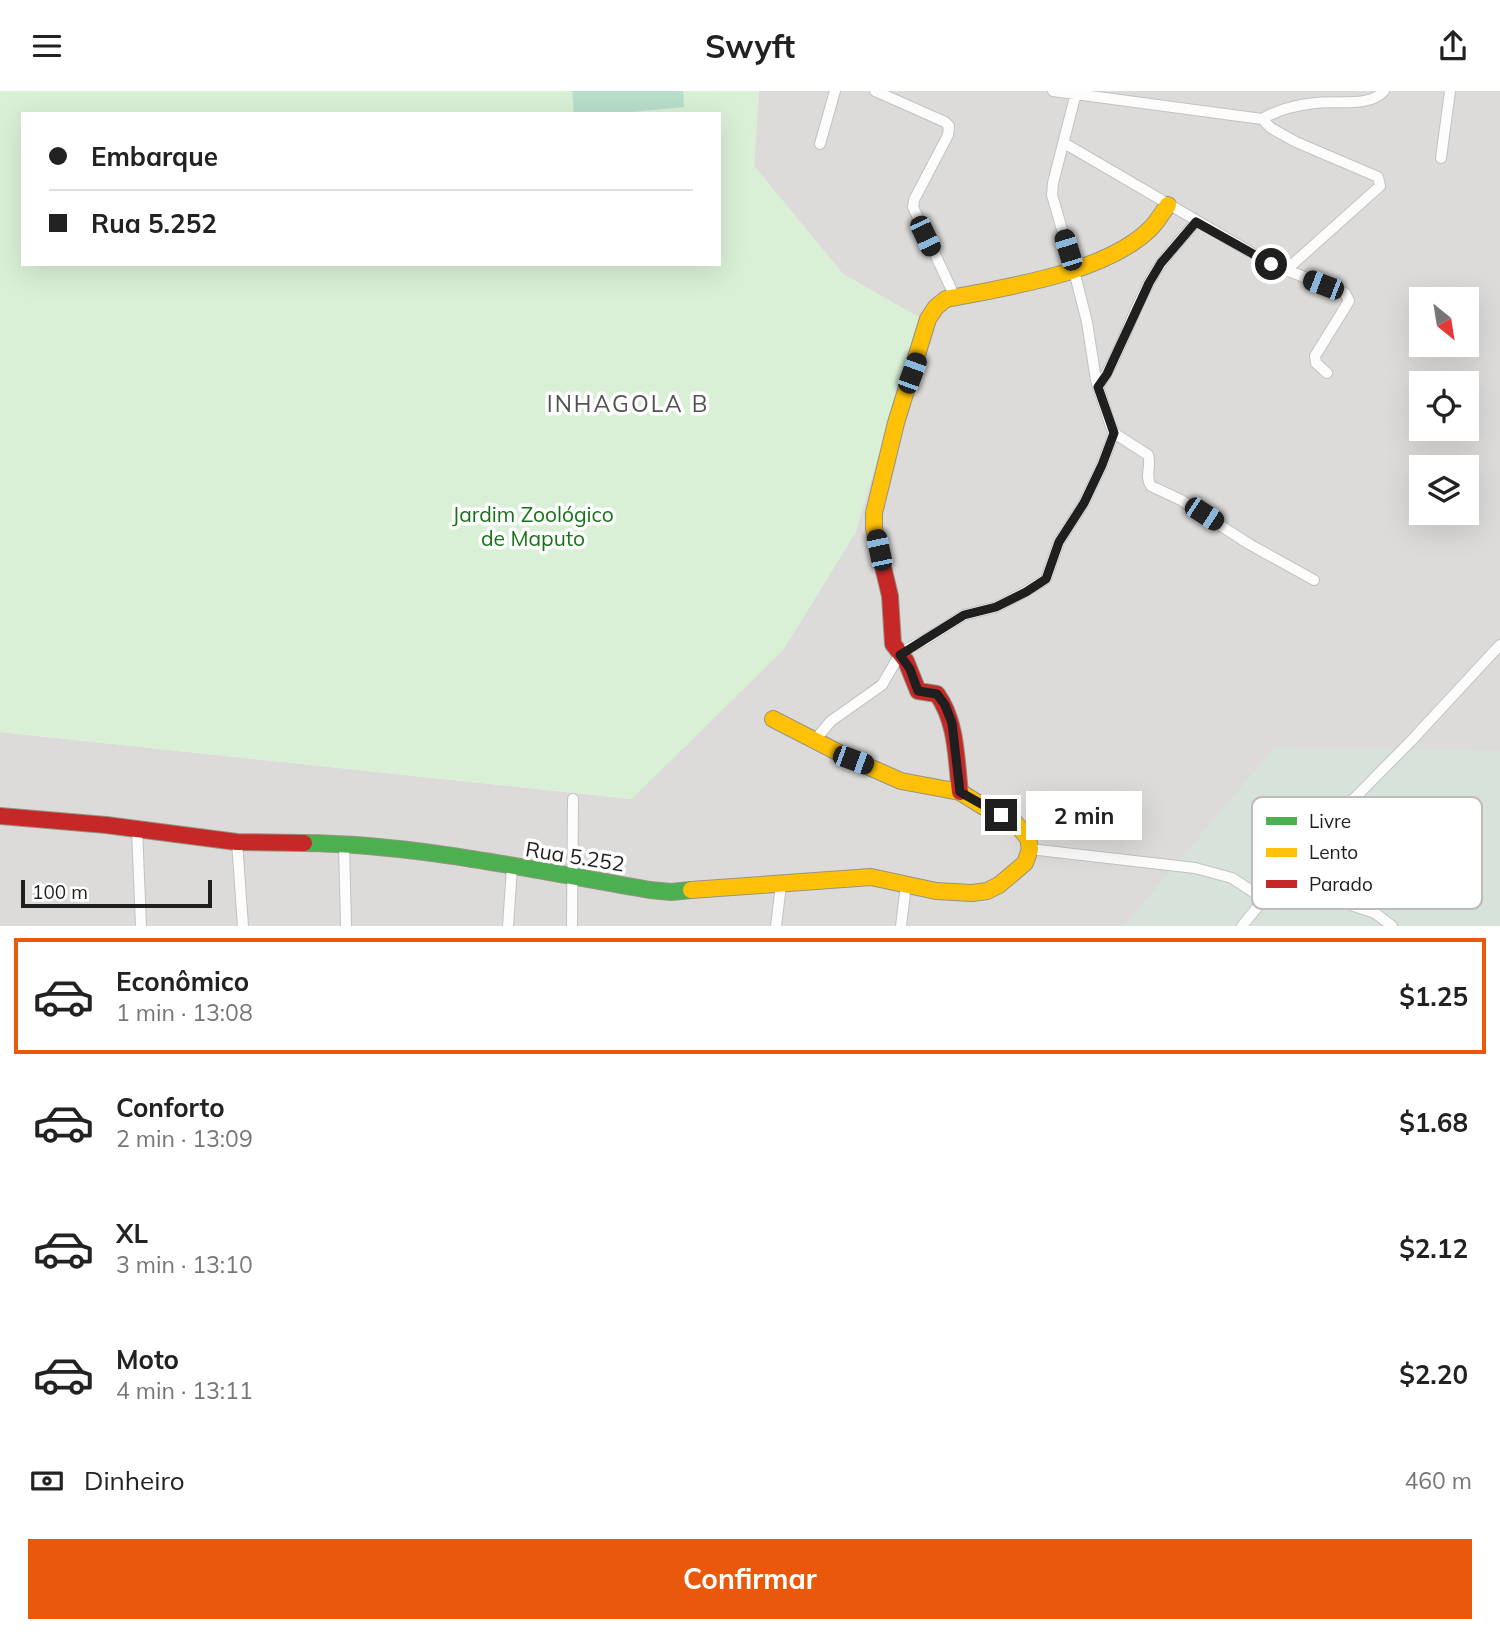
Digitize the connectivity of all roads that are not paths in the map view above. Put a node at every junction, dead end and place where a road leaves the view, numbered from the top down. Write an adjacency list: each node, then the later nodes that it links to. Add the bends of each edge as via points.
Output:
1 (835, 91): 9 (street)
2 (874, 91): 15 (street, via 948,126 948,135 913,207)
3 (1053, 91): 6 (street)
4 (1384, 91): 7 (street, via 1371,100 1314,103)
5 (1450, 91): 10 (street)
6 (1076, 93): 7 (street); 8 (street)
7 (1262, 119): 14 (street, via 1296,142 1380,180 1380,186)
8 (1064, 143): 11 (street); 13 (street, via 1052,195)
9 (820, 144)
10 (1441, 158)
11 (1168, 205): 12 (street); 13 (street, via 1144,234)
12 (1196, 222): 14 (street); 17 (street, via 1149,283)
13 (1074, 271): 15 (street); 17 (street)
14 (1285, 271): 16 (street, via 1349,297 1315,356)
15 (955, 297): 21 (street, via 936,307 928,319 874,513 890,596 893,644)
16 (1327, 373)
17 (1098, 387): 18 (street)
18 (1114, 433): 19 (street, via 1148,455 1151,486); 21 (street, via 1084,503 1059,542 1046,579 996,607 964,615)
19 (1314, 580)
20 (1500, 645): 25 (street)
21 (900, 655): 23 (street, via 882,685 831,721); 24 (street, via 918,691 937,694 951,716)
22 (773, 719): 23 (street)
23 (814, 741): 24 (street, via 901,781)
24 (960, 792): 31 (street, via 1012,819 1028,838)
25 (1356, 797)
26 (573, 799): 33 (street)
27 (0, 816): 28 (street, Rua 5.252)
28 (137, 829): 29 (street, Rua 5.252); 39 (street)
29 (237, 842): 30 (street, Rua 5.252); 40 (street)
30 (344, 843): 32 (street, Rua 5.252); 41 (street)
31 (1030, 849): 35 (street, Rua 5.252, via 1025,863 987,891 950,893); 36 (street, via 1195,868 1232,878)
32 (512, 867): 33 (street, Rua 5.252); 42 (street)
33 (571, 877): 34 (street, Rua 5.252, via 671,892); 43 (street)
34 (781, 885): 35 (street, Rua 5.252, via 871,877); 44 (street)
35 (906, 885): 45 (street)
36 (1252, 891)
37 (1256, 909): 46 (street)
38 (1363, 909): 47 (street)
39 (141, 926)
40 (243, 926)
41 (346, 926)
42 (508, 926)
43 (572, 926)
44 (776, 926)
45 (901, 926)
46 (1242, 926)
47 (1392, 926)

